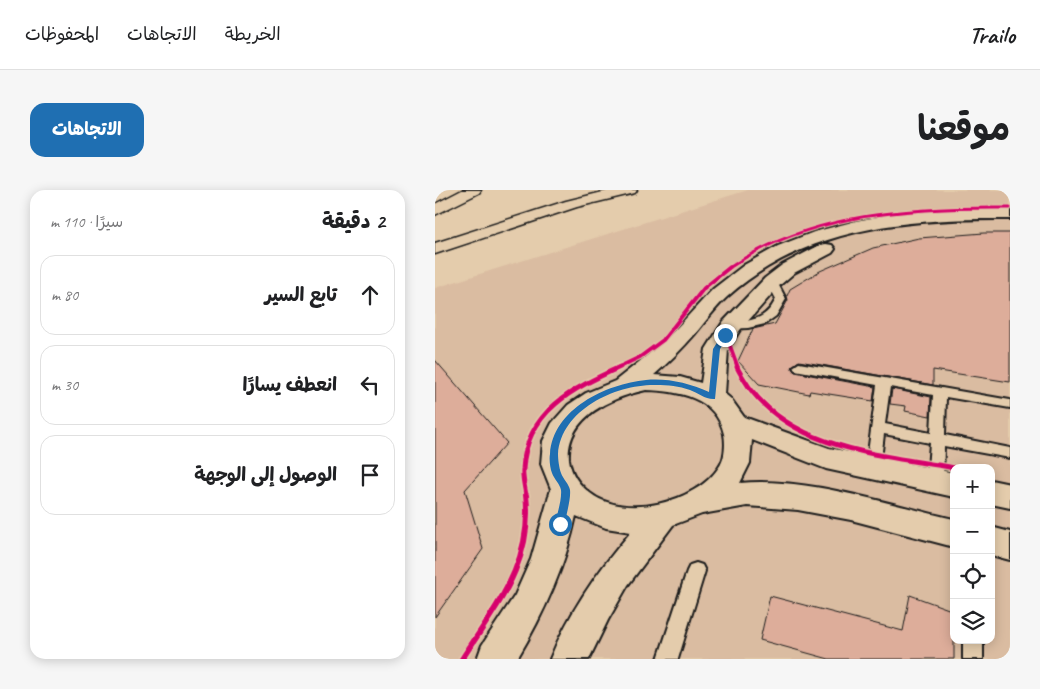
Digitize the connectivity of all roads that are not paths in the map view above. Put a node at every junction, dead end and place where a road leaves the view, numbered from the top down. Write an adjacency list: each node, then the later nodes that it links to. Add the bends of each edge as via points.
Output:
1 (474, 190): 3 (highway)
2 (630, 190): 6 (highway, via 572,204)
3 (435, 210)
4 (1010, 214): 9 (street, via 945,214 882,220 787,248 726,288 667,351)
5 (1010, 220): 11 (street, via 899,228 821,250 788,269 731,327 717,349)
6 (435, 249)
7 (799, 367): 8 (lane)
8 (884, 382): 10 (lane); 14 (lane)
9 (623, 386): 11 (street, via 670,383); 19 (street, via 584,405 569,419 559,436 554,454 556,472)
10 (940, 392): 12 (lane); 15 (lane)
11 (712, 397): 13 (street)
12 (1010, 404)
13 (736, 424): 17 (street, via 826,458); 22 (street, via 740,443 736,464 723,484)
14 (879, 428): 15 (lane); 17 (lane)
15 (938, 439): 16 (lane); 18 (lane)
16 (1010, 453)
17 (873, 468): 18 (street)
18 (945, 483)
19 (565, 490): 23 (street, via 582,505 605,515 633,519); 29 (street, via 560,524 548,560 531,600)
20 (995, 493): 21 (street)
21 (1010, 496)
22 (701, 502): 23 (street); 24 (street, via 746,494 783,496)
23 (662, 517): 30 (street, via 616,574)
24 (950, 532)
25 (995, 542): 26 (street)
26 (1010, 546)
27 (696, 572): 31 (lane)
28 (973, 644): 32 (lane)
29 (496, 659)
30 (569, 659)
31 (667, 659)
32 (973, 659)

